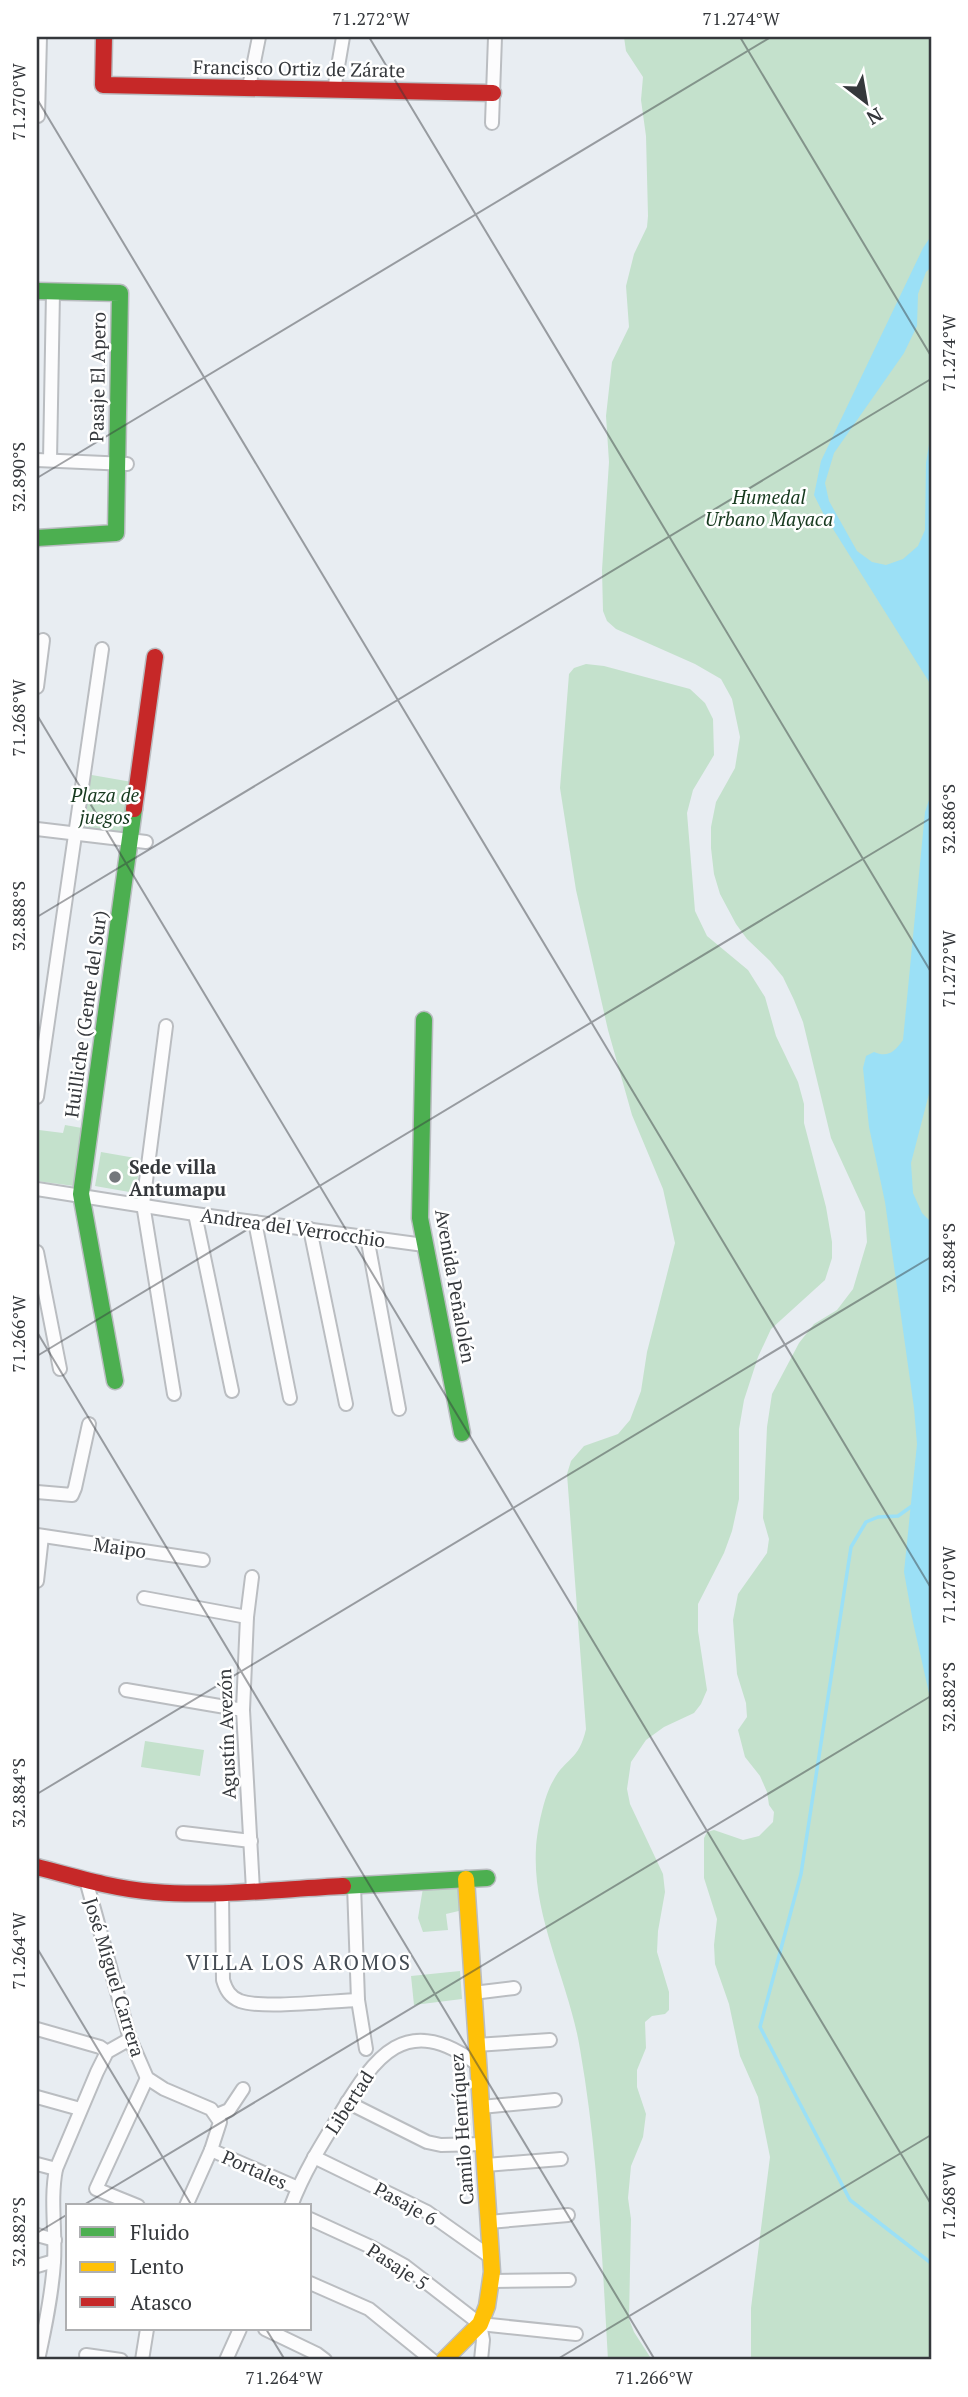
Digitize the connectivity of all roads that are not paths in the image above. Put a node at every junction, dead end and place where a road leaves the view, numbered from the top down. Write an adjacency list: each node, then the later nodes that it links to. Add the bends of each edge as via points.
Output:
1 (104, 37): 6 (street, Francisco Ortiz de Zárate, via 103,85)
2 (259, 37): 6 (street)
3 (343, 37): 7 (street)
4 (495, 37): 8 (street)
5 (39, 38): 9 (street)
6 (249, 87): 7 (street, Francisco Ortiz de Zárate)
7 (334, 89): 8 (street, Francisco Ortiz de Zárate)
8 (493, 93): 11 (street)
9 (38, 99): 10 (street)
10 (38, 116)
11 (492, 123)
12 (45, 292): 13 (street); 14 (street, Pasaje El Apero, via 120,293)
13 (43, 460): 14 (street)
14 (121, 463): 15 (street, Pasaje El Apero, via 116,533)
15 (37, 538)
16 (43, 640): 19 (street)
17 (102, 649): 21 (street)
18 (155, 657): 22 (street, Huilliche (Gente del Sur))
19 (37, 687)
20 (37, 829): 21 (street)
21 (75, 834): 22 (street); 25 (street)
22 (138, 840): 27 (street, Huilliche (Gente del Sur))
23 (424, 1020): 33 (street, Avenida Peñalolén, via 420,1218)
24 (166, 1026): 28 (street)
25 (37, 1097)
26 (37, 1189): 27 (street, Andrea del Verrocchio)
27 (81, 1194): 28 (street, Andrea del Verrocchio); 36 (street, Huilliche (Gente del Sur))
28 (143, 1204): 29 (street, Andrea del Verrocchio); 38 (street)
29 (195, 1214): 30 (street, Andrea del Verrocchio); 37 (street)
30 (255, 1222): 31 (street, Andrea del Verrocchio); 39 (street)
31 (310, 1229): 32 (street, Andrea del Verrocchio); 40 (street)
32 (367, 1237): 33 (street, Andrea del Verrocchio); 41 (street)
33 (424, 1245): 43 (street, Avenida Peñalolén)
34 (37, 1252): 35 (street)
35 (60, 1369)
36 (115, 1381)
37 (232, 1391)
38 (173, 1394)
39 (290, 1398)
40 (346, 1405)
41 (399, 1409)
42 (89, 1424): 44 (street, via 72,1495)
43 (462, 1433)
44 (37, 1492)
45 (39, 1535): 46 (street, Maipo); 48 (street)
46 (203, 1560)
47 (252, 1577): 50 (street, Agustín Avezón)
48 (37, 1581)
49 (144, 1598): 50 (street)
50 (247, 1617): 52 (street, Agustín Avezón)
51 (126, 1690): 52 (street)
52 (243, 1710): 54 (street, Agustín Avezón)
53 (183, 1833): 54 (street)
54 (251, 1841): 60 (street, Agustín Avezón)
55 (37, 1867): 58 (street)
56 (487, 1878): 57 (street)
57 (466, 1879): 59 (street); 63 (street, Camilo Henríquez)
58 (86, 1880): 61 (street, via 155,1892); 66 (street, José Miguel Carrera)
59 (354, 1885): 60 (street); 64 (street)
60 (253, 1890): 61 (street)
61 (222, 1892): 64 (street, via 223,1980 233,1998 258,2004)
62 (514, 1988): 63 (street)
63 (473, 1993): 68 (street, Camilo Henríquez)
64 (358, 2000): 69 (street)
65 (37, 2029): 70 (street)
66 (130, 2039): 70 (street); 72 (street, José Miguel Carrera)
67 (550, 2040): 68 (street)
68 (476, 2045): 71 (street, Camilo Henríquez)
69 (366, 2049)
70 (107, 2052): 78 (street)
71 (477, 2064): 76 (street, Libertad, via 449,2046 429,2041 404,2044 382,2055); 77 (street, Camilo Henríquez)
72 (147, 2078): 79 (street, José Miguel Carrera); 88 (street, via 96,2189)
73 (243, 2089): 79 (street, via 229,2110)
74 (37, 2096): 78 (street)
75 (555, 2100): 77 (street)
76 (347, 2102): 80 (street, via 427,2142); 82 (street, Libertad)
77 (481, 2107): 80 (street, Camilo Henríquez)
78 (80, 2109): 86 (street)
79 (217, 2115): 81 (street, via 219,2128)
80 (484, 2144): 85 (street, Camilo Henríquez)
81 (211, 2150): 87 (street, Portales); 89 (street)
82 (314, 2157): 87 (street, Libertad); 96 (street, Pasaje 6, via 427,2212)
83 (562, 2159): 85 (street)
84 (37, 2164): 86 (street)
85 (486, 2165): 93 (street, Camilo Henríquez)
86 (56, 2169): 95 (street)
87 (298, 2188): 90 (street, Libertad)
88 (133, 2204)
89 (187, 2204)
90 (291, 2204)
91 (568, 2215): 93 (street)
92 (312, 2220): 102 (street, Pasaje 5, via 405,2266)
93 (489, 2222): 96 (street, Camilo Henríquez)
94 (37, 2235): 95 (street)
95 (55, 2239): 97 (street)
96 (492, 2258): 100 (street, Camilo Henríquez)
97 (54, 2261): 98 (street); 107 (street)
98 (37, 2266)
99 (569, 2280): 100 (street)
100 (491, 2281): 102 (street, Camilo Henríquez)
101 (312, 2284): 114 (street, via 369,2309)
102 (480, 2324): 106 (street); 115 (street, Camilo Henríquez); 116 (street)
103 (147, 2330): 111 (street)
104 (240, 2330): 112 (street)
105 (267, 2330): 113 (street)
106 (576, 2334)
107 (39, 2342): 109 (street)
108 (86, 2355): 110 (street)
109 (38, 2360)
110 (121, 2360)
111 (142, 2360)
112 (226, 2360)
113 (325, 2360)
114 (432, 2360)
115 (444, 2360)
116 (481, 2360)

